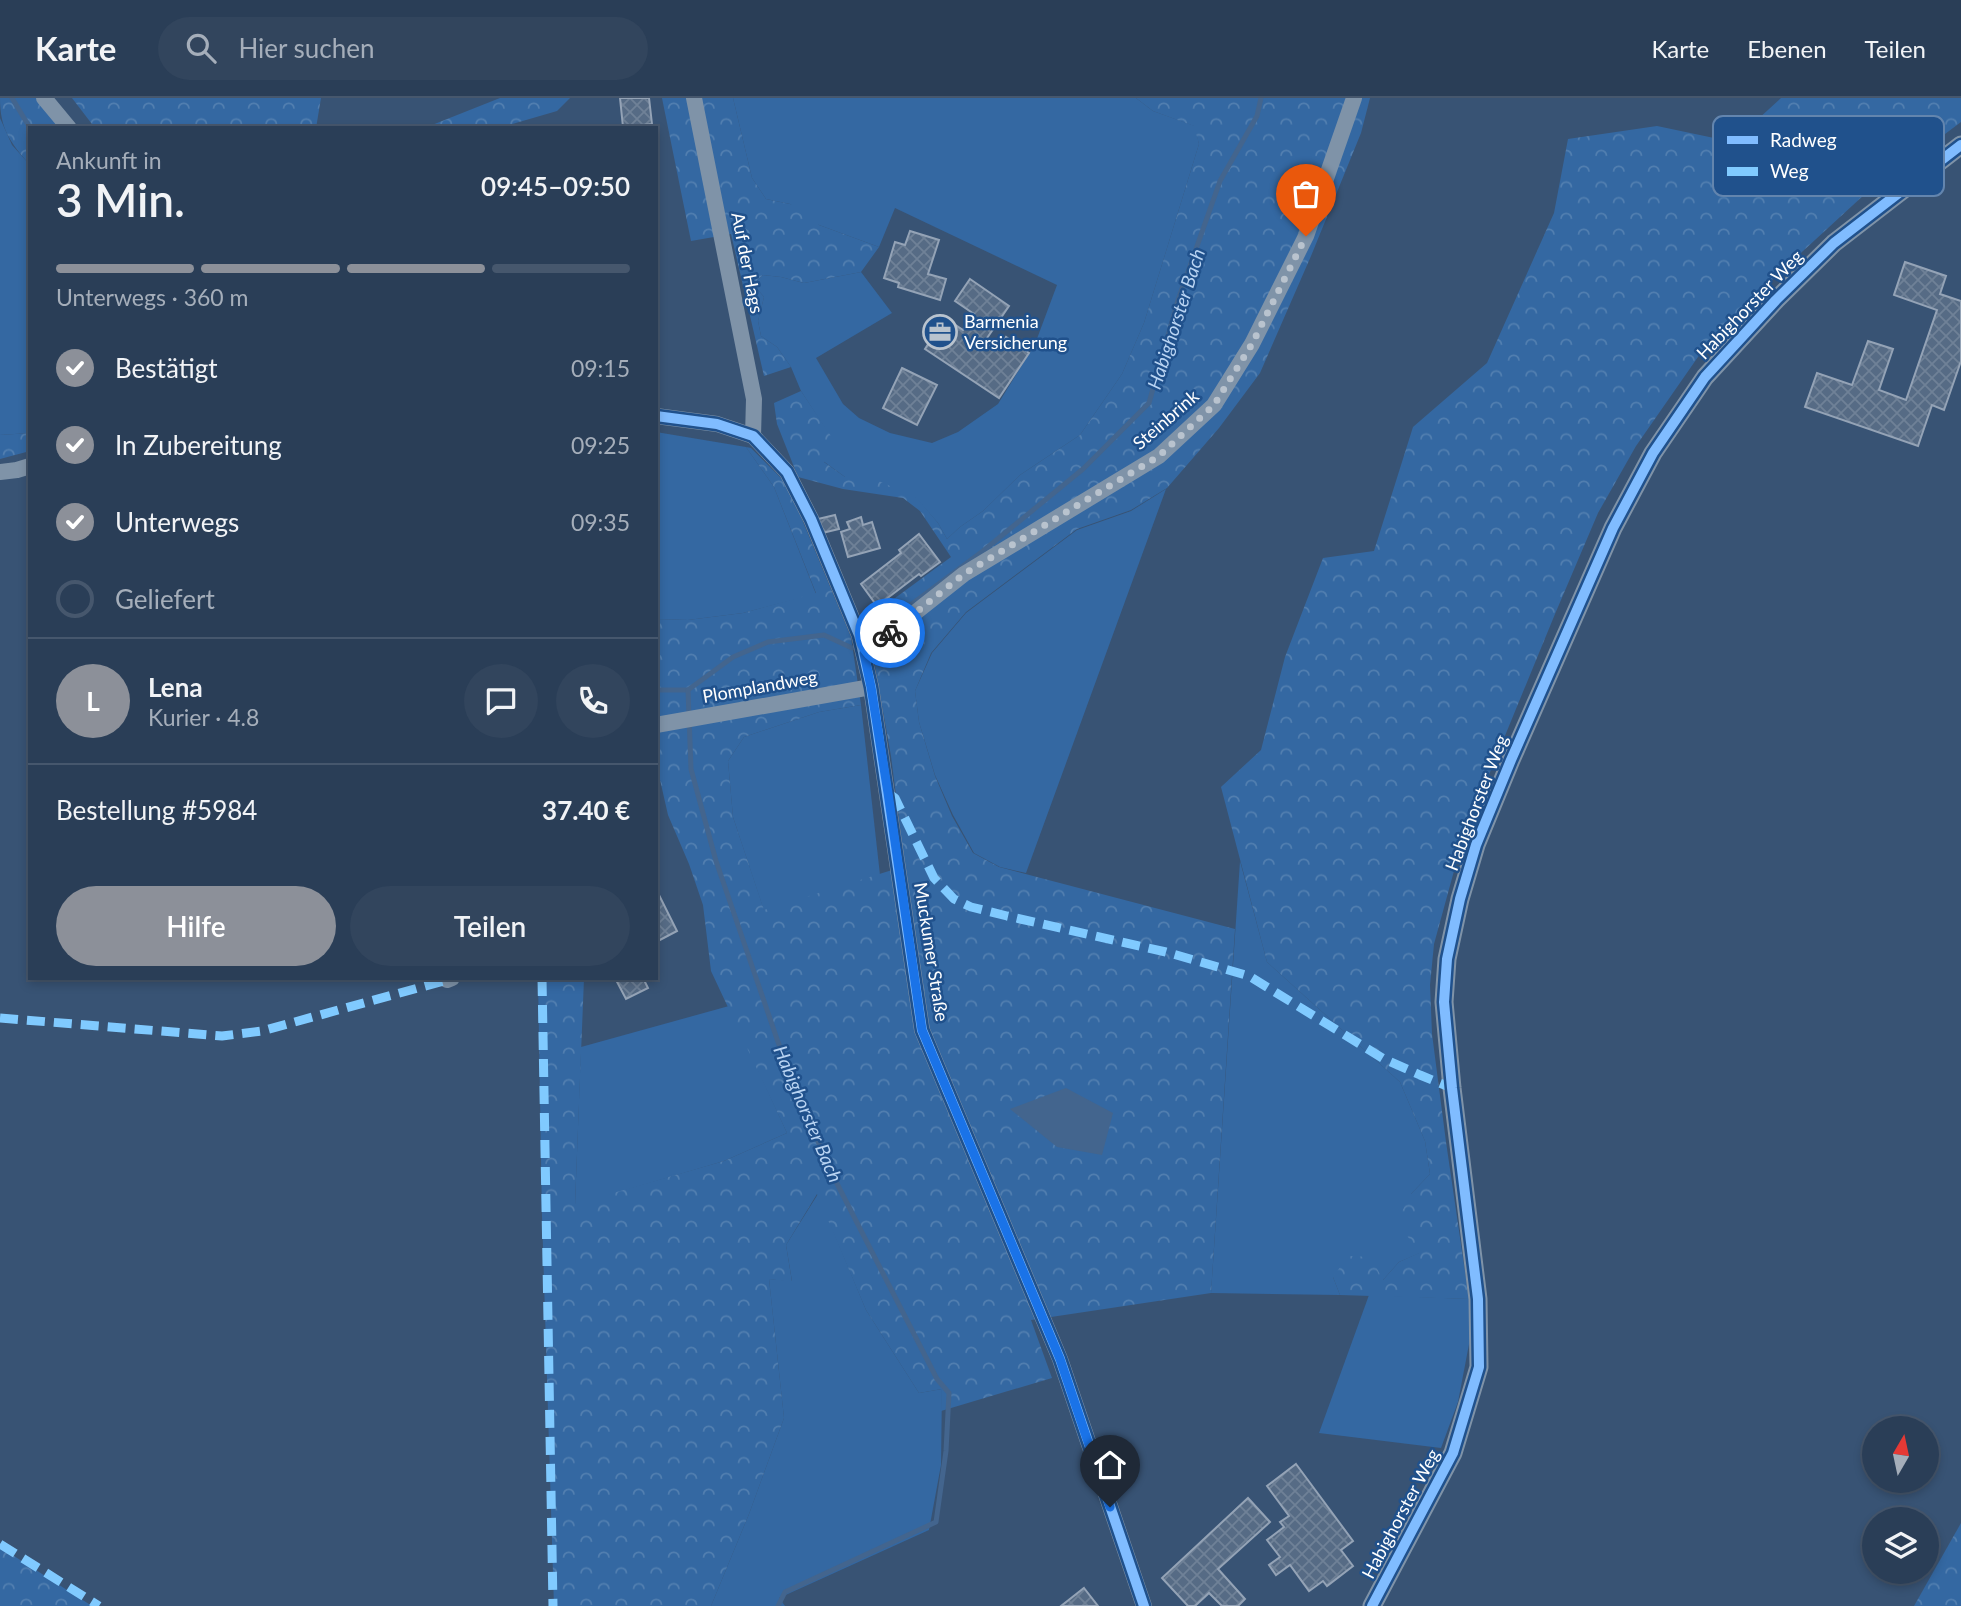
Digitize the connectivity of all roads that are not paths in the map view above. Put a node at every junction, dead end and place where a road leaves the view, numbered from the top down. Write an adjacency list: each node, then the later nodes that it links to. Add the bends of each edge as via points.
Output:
1 (44, 98): 4 (street)
2 (694, 98): 9 (street, Auf der Hags, via 754,399)
3 (1354, 98): 12 (street, Steinbrink, via 1306,236 1252,344 1214,405 1159,456 964,574)
4 (67, 126)
5 (1961, 145): 6 (street, Habighorster Weg)
6 (1944, 158)
7 (1895, 196): 16 (street, Habighorster Weg, via 1834,243 1776,300 1705,377 1653,453 1613,528 1476,845 1447,959 1444,1002 1478,1299 1479,1367 1453,1453)
8 (658, 416): 9 (street, Muckumer Straße, via 717,424)
9 (753, 436): 12 (street, Muckumer Straße, via 787,472 811,519)
10 (28, 467): 11 (street)
11 (0, 472)
12 (864, 653): 13 (street, Muckumer Straße)
13 (871, 687): 14 (street, Plomplandweg); 15 (street, Muckumer Straße, via 922,1030 1060,1359)
14 (658, 725)
15 (1144, 1606)
16 (1372, 1606)

